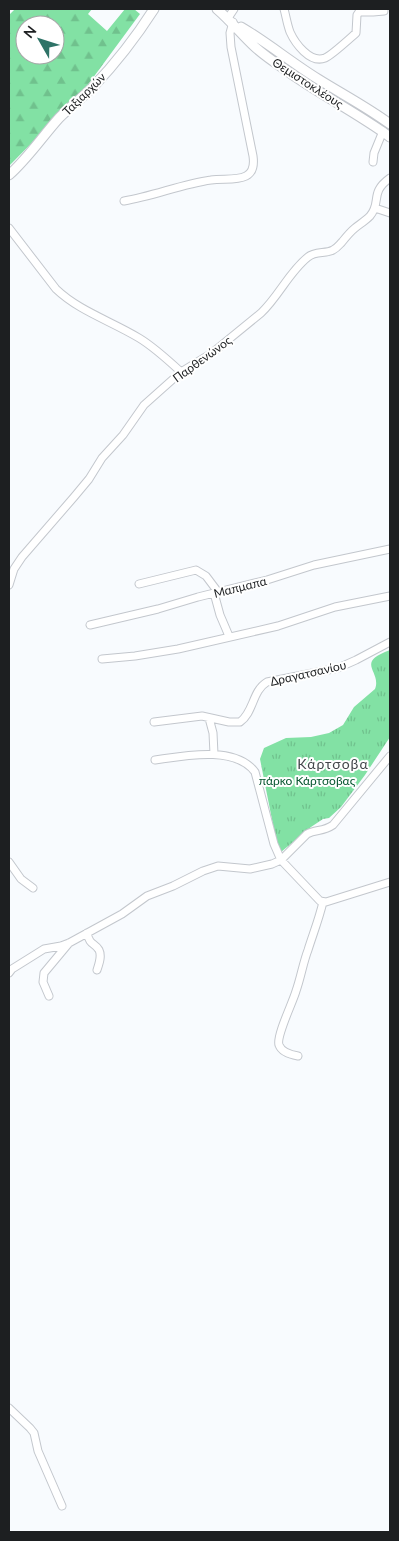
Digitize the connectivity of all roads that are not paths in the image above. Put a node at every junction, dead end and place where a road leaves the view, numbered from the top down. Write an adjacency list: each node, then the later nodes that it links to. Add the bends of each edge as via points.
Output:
1 (154, 9): 10 (street, Ταξιαρχών, via 116,61)
2 (217, 9): 6 (street, Θεμιστοκλέους)
3 (234, 9): 6 (street)
4 (284, 9): 5 (street, via 296,41 310,56 319,60 356,33 359,12 381,12)
5 (384, 9)
6 (230, 20): 7 (street, Θεμιστοκλέους); 8 (street, Θεμιστοκλέους, via 285,70); 12 (street, via 231,47 253,156 250,173 245,177 211,180)
7 (390, 124)
8 (386, 134): 9 (street, via 374,153)
9 (373, 162)
10 (9, 175)
11 (390, 178): 13 (street, Παρθενώνος, via 378,190)
12 (124, 201)
13 (375, 208): 14 (street); 16 (street, Παρθενώνος, via 335,249 306,258 261,313 212,353)
14 (390, 213)
15 (9, 228): 16 (street, via 64,297 140,339)
16 (181, 372): 19 (street, Παρθενώνος, via 144,405 123,435 104,454 74,497 22,556)
17 (390, 549): 20 (street, Μαπμαπα, via 314,565)
18 (139, 584): 20 (street, via 196,570 206,576)
19 (9, 585)
20 (216, 592): 22 (street, Μαπμαπα); 23 (street, via 220,615)
21 (390, 596): 23 (street, via 335,607 278,626)
22 (90, 625)
23 (229, 636): 25 (street, via 135,656)
24 (390, 642): 26 (street, Δραγατσανίου, via 338,668 266,682 258,689 240,722)
25 (102, 659)
26 (210, 718): 27 (street, Δραγατσανίου, via 186,717); 28 (street)
27 (154, 722)
28 (214, 754): 30 (street); 31 (street, via 235,759 255,772)
29 (390, 756): 31 (street, via 333,825 307,834)
30 (155, 760)
31 (281, 860): 35 (street); 36 (street, via 258,868 218,866 203,871 147,896)
32 (9, 862): 34 (street)
33 (390, 882): 35 (street)
34 (33, 888)
35 (323, 902): 41 (street, via 279,1040 282,1050)
36 (87, 933): 37 (street); 38 (street, via 90,943 100,953)
37 (69, 943): 39 (street, via 44,949); 40 (street, via 44,973 43,982)
38 (97, 970)
39 (9, 973)
40 (49, 996)
41 (298, 1056)
42 (9, 1408): 43 (street, via 34,1433 41,1459)
43 (62, 1506)

